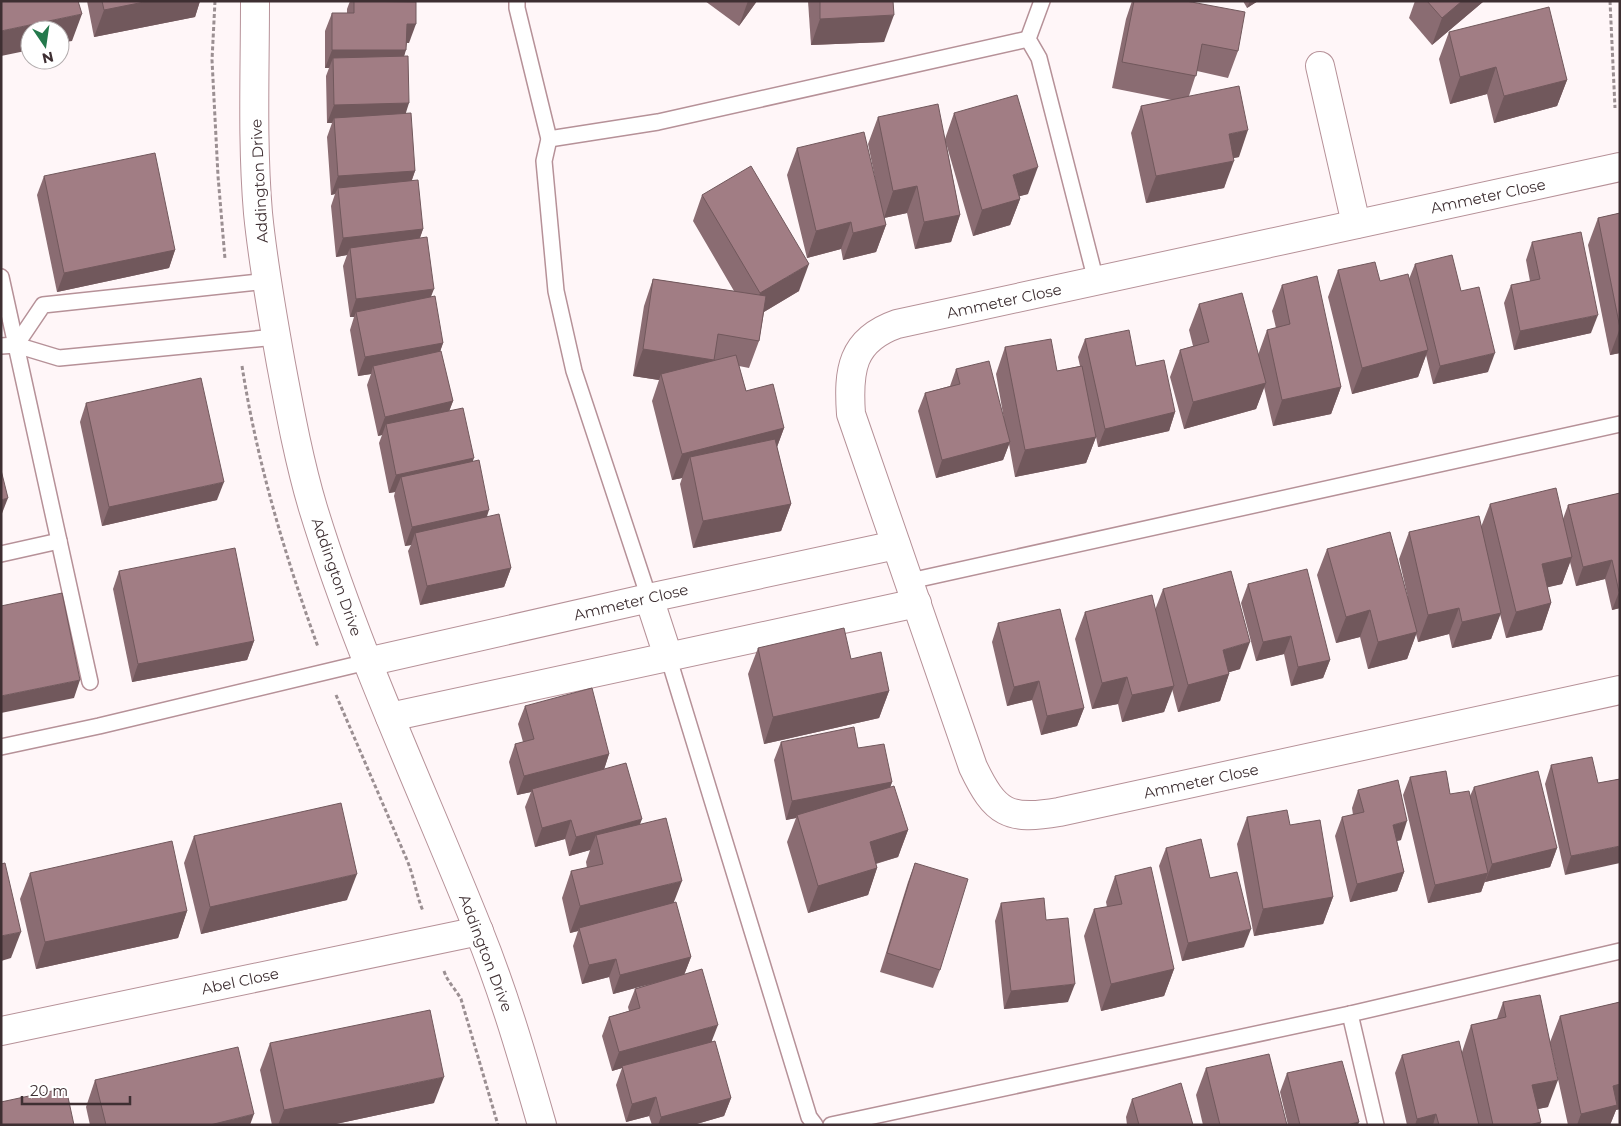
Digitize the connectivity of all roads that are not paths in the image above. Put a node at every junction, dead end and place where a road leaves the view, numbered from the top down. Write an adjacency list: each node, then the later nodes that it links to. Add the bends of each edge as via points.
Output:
1 (255, 1): 10 (street, Addington Drive, via 255,144 258,212)
2 (517, 1): 6 (lane)
3 (1042, 1): 4 (lane)
4 (1028, 39): 6 (lane, via 658,122); 11 (lane, via 1039,58)
5 (1320, 66): 8 (street)
6 (549, 140): 19 (lane, via 544,161 556,290 574,371)
7 (1620, 167): 8 (street, Ammeter Close)
8 (1356, 224): 11 (street, Ammeter Close)
9 (1, 277): 13 (lane)
10 (267, 281): 12 (street, Addington Drive); 13 (lane, via 43,305)
11 (1096, 281): 16 (street, Ammeter Close, via 897,324 880,330 856,356 851,375 852,414)
12 (276, 337): 13 (lane, via 59,358); 21 (street, Addington Drive, via 312,505)
13 (9, 345): 15 (lane)
14 (1620, 424): 18 (lane)
15 (59, 541): 17 (lane); 22 (lane)
16 (896, 545): 18 (street, Ammeter Close); 19 (street, Ammeter Close)
17 (1, 554)
18 (913, 592): 20 (street); 23 (street, Ammeter Close, via 973,767 991,800 1019,816 1059,812)
19 (649, 598): 20 (street); 21 (street, Ammeter Close)
20 (668, 656): 24 (street); 31 (lane, via 809,1117)
21 (367, 662): 24 (street, Addington Drive); 25 (lane)
22 (90, 682)
23 (1620, 690)
24 (390, 717): 26 (street, Addington Drive)
25 (1, 747)
26 (479, 931): 29 (street, Abel Close); 30 (street, Addington Drive, via 512,1019)
27 (1620, 950): 28 (lane)
28 (1350, 1014): 32 (lane); 33 (lane)
29 (1, 1031)
30 (542, 1125)
31 (815, 1125)
32 (831, 1125)
33 (1376, 1125)

